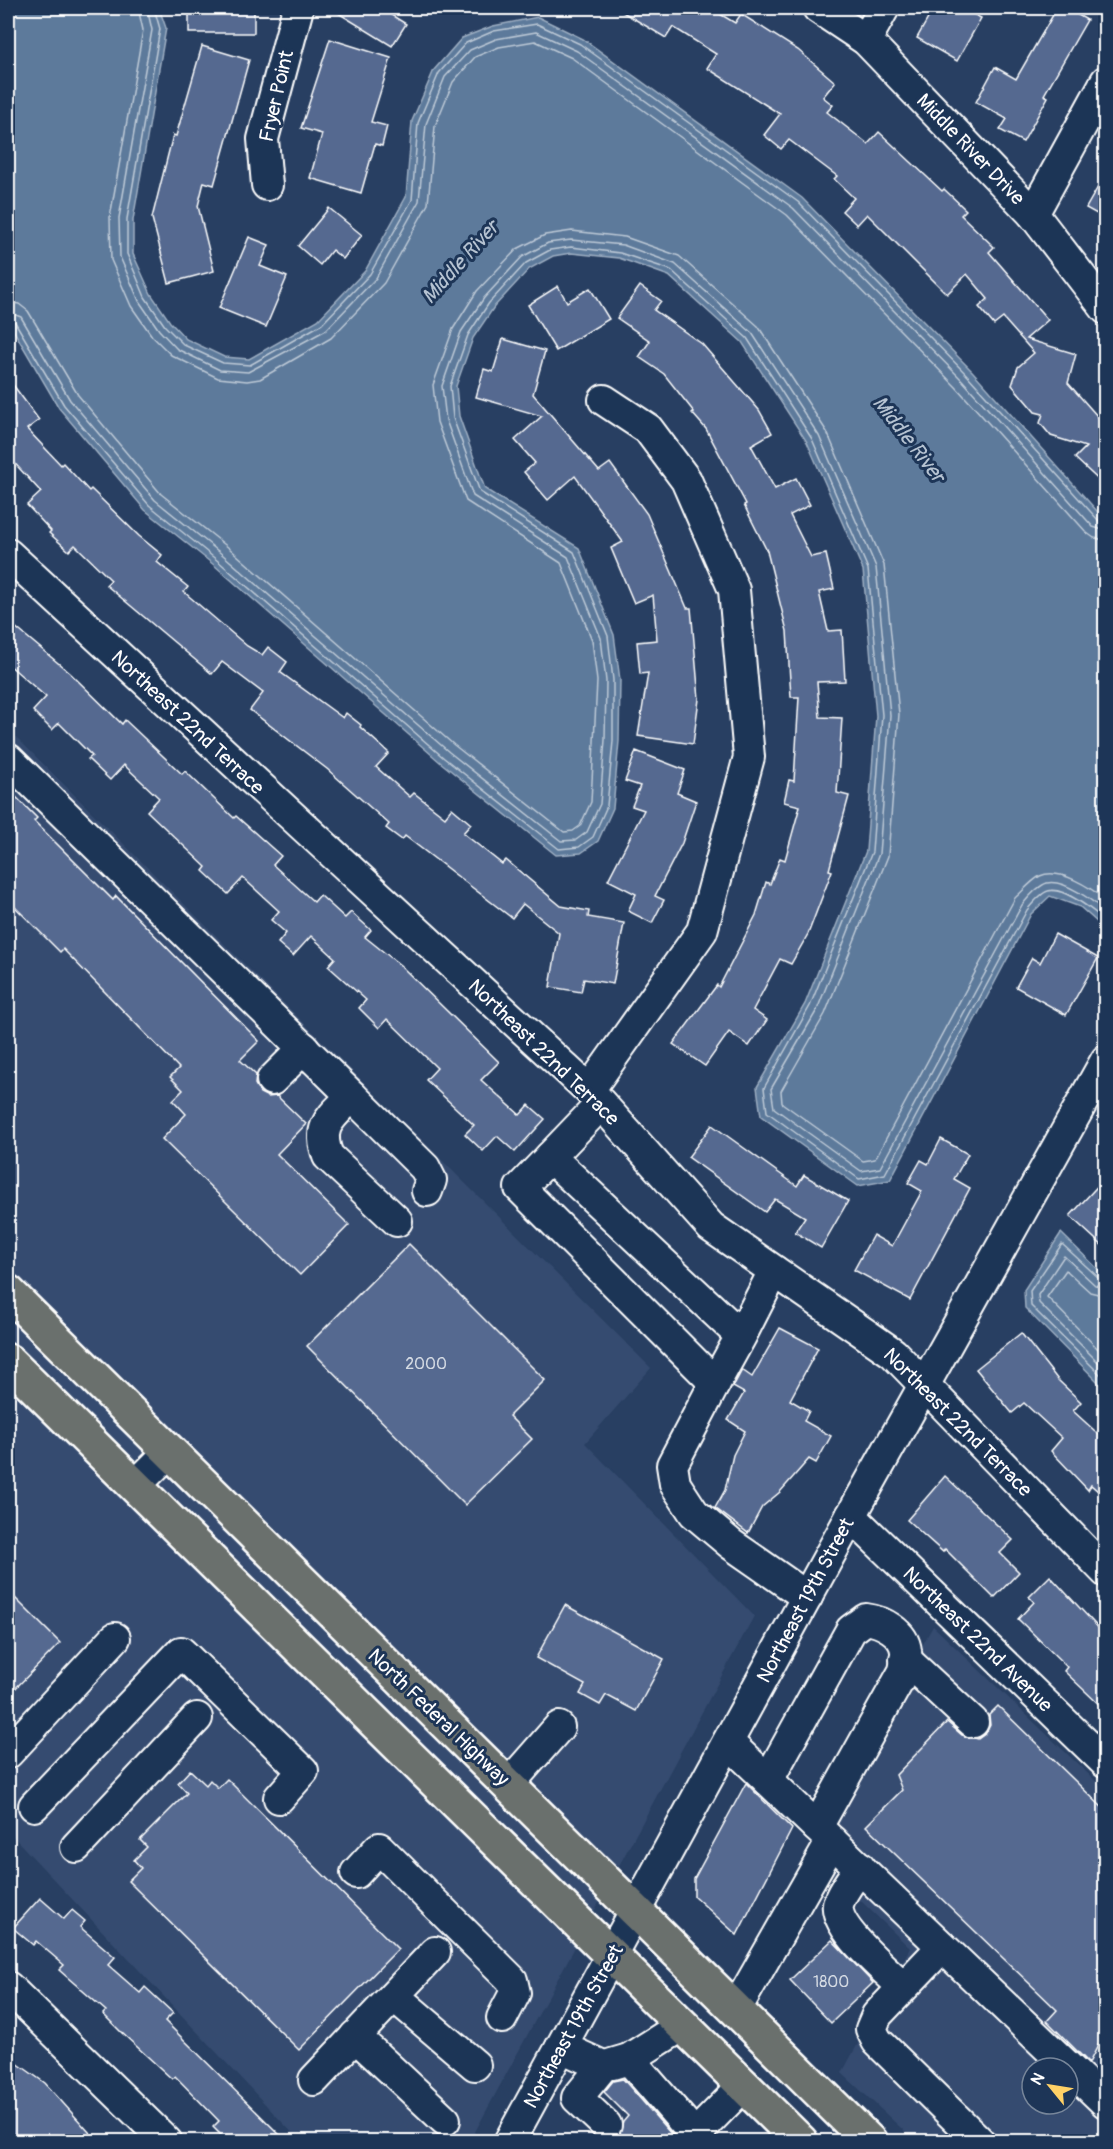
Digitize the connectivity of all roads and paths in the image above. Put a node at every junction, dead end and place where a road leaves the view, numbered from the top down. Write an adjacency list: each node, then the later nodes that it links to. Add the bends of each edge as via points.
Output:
1 (298, 8): 6 (street, Fryer Point, via 263,139)
2 (818, 8): 4 (street, Middle River Drive)
3 (884, 8): 4 (street)
4 (866, 40): 7 (street, Middle River Drive)
5 (1106, 81): 7 (street)
6 (267, 185)
7 (1033, 214): 8 (street, Middle River Drive)
8 (1106, 309)
9 (604, 399): 16 (street, via 648,429 686,480 734,590 749,757 702,931)
10 (8, 554): 16 (street, Northeast 22nd Terrace)
11 (8, 759): 12 (street)
12 (304, 1048): 14 (street); 15 (street)
13 (1102, 1076): 25 (street, Northeast 19th Street)
14 (272, 1080)
15 (352, 1096): 18 (street, via 425,1168 431,1180); 19 (street, via 325,1124 322,1141 328,1156)
16 (595, 1097): 17 (street); 20 (street, Northeast 22nd Terrace, via 711,1227)
17 (550, 1157): 22 (street); 24 (street, via 520,1188)
18 (427, 1191)
19 (397, 1221)
20 (774, 1271): 22 (street); 25 (street, Northeast 22nd Terrace, via 893,1353)
21 (8, 1292): 26 (main road, North Federal Highway)
22 (741, 1336): 24 (street)
23 (8, 1361): 27 (main road)
24 (715, 1383): 30 (street, via 672,1465 675,1484 694,1513 730,1544)
25 (923, 1385): 28 (street, Northeast 19th Street); 29 (street, Northeast 22nd Terrace)
26 (169, 1452): 27 (street); 40 (main road, North Federal Highway)
27 (135, 1486): 50 (main road)
28 (851, 1515): 30 (street, Northeast 19th Street); 38 (street, Northeast 22nd Avenue)
29 (1106, 1572)
30 (807, 1597): 36 (street, Northeast 19th Street)
31 (115, 1638): 37 (street)
32 (905, 1659): 34 (street); 39 (street, via 906,1650 896,1632 880,1620 866,1619 851,1630); 43 (street, via 904,1671)
33 (197, 1718): 44 (street)
34 (973, 1722)
35 (559, 1727): 40 (street)
36 (728, 1742): 39 (street); 47 (street, Northeast 19th Street)
37 (8, 1754)
38 (1106, 1763)
39 (768, 1780): 43 (street)
40 (508, 1785): 47 (main road, North Federal Highway)
41 (279, 1798): 42 (street, via 303,1771 181,1652)
42 (34, 1806)
43 (824, 1834): 45 (street); 54 (street)
44 (76, 1847)
45 (860, 1868): 48 (street); 52 (street, via 839,1901 837,1915)
46 (356, 1873): 55 (street, via 379,1848 512,1980 515,1993)
47 (637, 1911): 50 (street, Northeast 19th Street); 54 (main road, North Federal Highway)
48 (942, 1947): 52 (street); 63 (street)
49 (435, 1952): 53 (street)
50 (612, 1955): 56 (main road); 58 (street, Northeast 19th Street)
51 (8, 1987): 68 (street)
52 (903, 1987): 71 (street, via 877,2014 871,2029 877,2041)
53 (394, 1996): 57 (street); 60 (street)
54 (736, 2009): 70 (main road, North Federal Highway)
55 (502, 2018)
56 (683, 2025): 59 (street); 62 (main road)
57 (355, 2037): 61 (street); 64 (street)
58 (561, 2047): 59 (street); 69 (street, Northeast 19th Street)
59 (616, 2063): 65 (street, via 577,2098); 66 (street)
60 (475, 2065)
61 (314, 2080)
62 (744, 2085): 66 (street); 67 (main road)
63 (1106, 2103)
64 (445, 2120)
65 (606, 2125)
66 (698, 2138)
67 (796, 2139)
68 (166, 2142)
69 (509, 2142)
70 (870, 2142)
71 (980, 2142)

